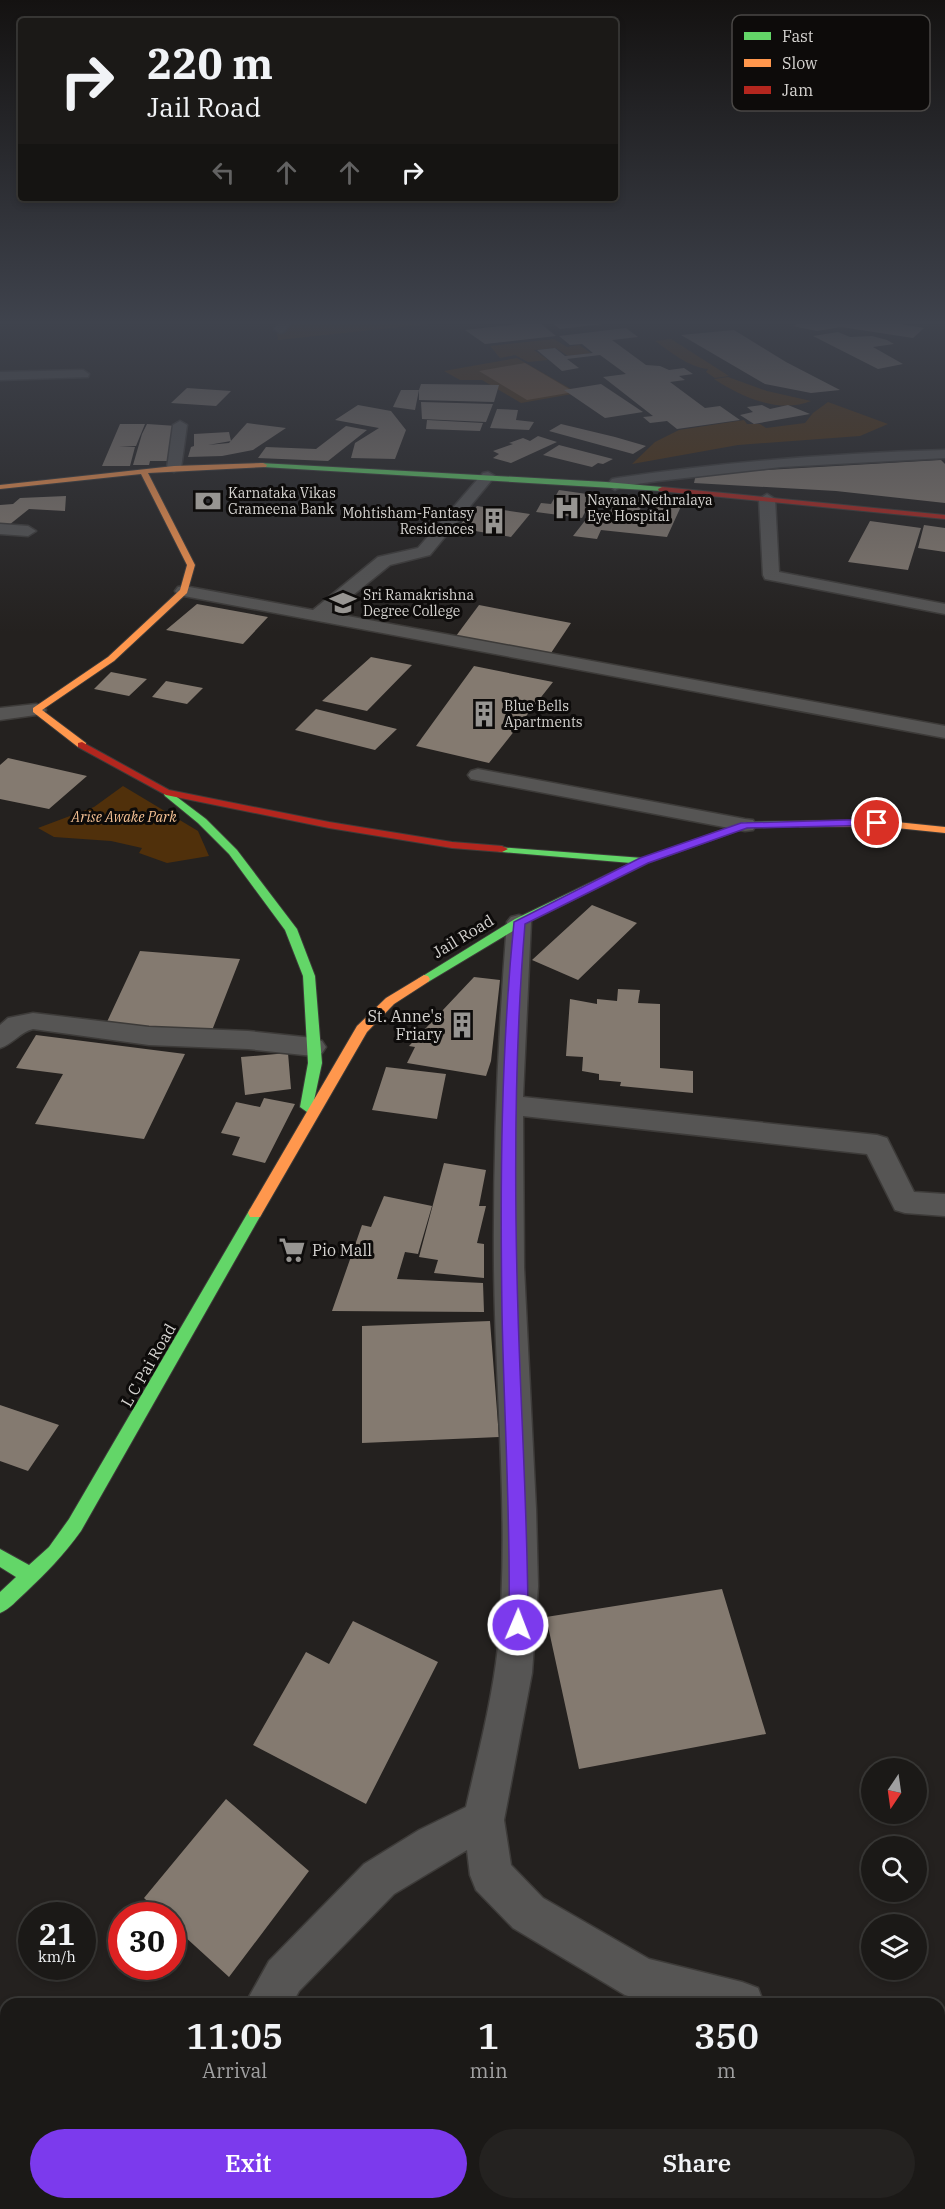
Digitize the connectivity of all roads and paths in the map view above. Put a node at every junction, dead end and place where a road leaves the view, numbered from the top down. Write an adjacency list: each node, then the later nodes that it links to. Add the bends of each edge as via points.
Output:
1 (180, 426): 3 (street)
2 (945, 454): 6 (street, via 702,469)
3 (174, 468): 4 (street); 5 (street, via 278,464)
4 (143, 471): 7 (street); 12 (street, via 191,565)
5 (488, 476): 6 (street); 14 (street, via 424,552 384,561)
6 (605, 482): 8 (street)
7 (0, 487)
8 (766, 499): 9 (street); 13 (street, via 771,575)
9 (945, 517)
10 (0, 529): 11 (street)
11 (28, 531)
12 (184, 591): 14 (street); 15 (street, via 111,658)
13 (945, 609)
14 (316, 616): 17 (street)
15 (36, 710): 16 (street); 19 (street, via 90,751)
16 (5, 716)
17 (945, 732)
18 (478, 775): 20 (street)
19 (166, 792): 22 (street, via 452,845); 27 (street, via 233,852 291,929 309,976)
20 (745, 825): 21 (street, Jail Road, via 877,823); 23 (street, Jail Road)
21 (945, 830)
22 (548, 852): 23 (street); 24 (street, via 582,870 582,884)
23 (644, 861): 24 (street, Jail Road)
24 (573, 895): 25 (street, Jail Road)
25 (519, 922): 28 (street); 29 (street, Jail Road, via 390,1001 362,1029)
26 (0, 1039): 27 (street, via 17,1024 33,1021 149,1036)
27 (313, 1047): 29 (street, via 315,1064)
28 (509, 1105): 30 (street, via 877,1145 905,1202); 34 (street, via 518,1625)
29 (303, 1126): 32 (street, L C Pai Road, via 75,1525)
30 (945, 1205)
31 (0, 1557): 32 (street)
32 (31, 1577): 33 (street, L C Pai Road)
33 (0, 1604)
34 (484, 1820): 35 (street, via 379,1879 284,1976); 36 (street, via 491,1875 528,1912 641,1979)
35 (271, 1998)
36 (718, 1998)

